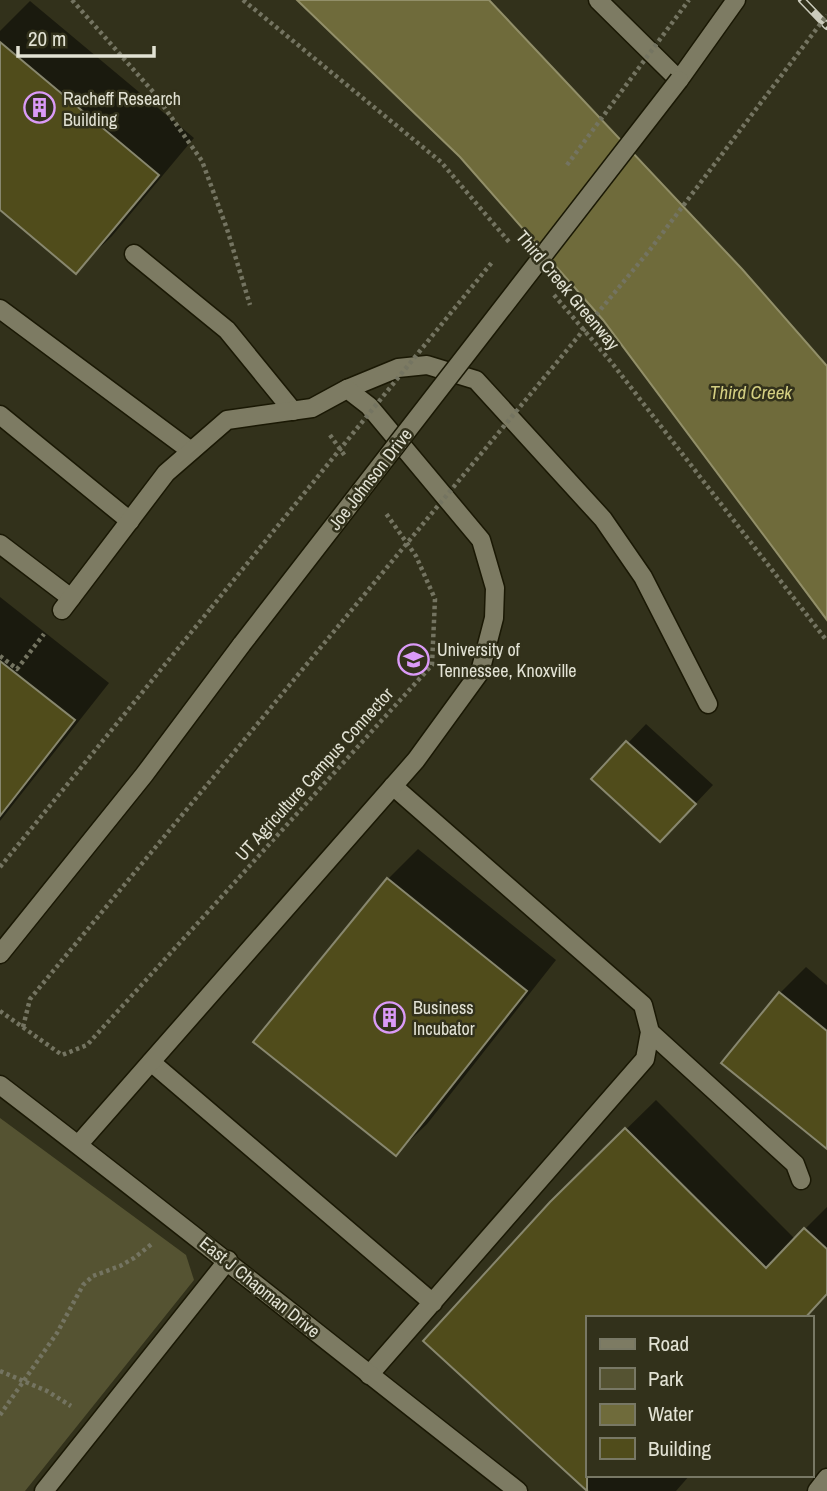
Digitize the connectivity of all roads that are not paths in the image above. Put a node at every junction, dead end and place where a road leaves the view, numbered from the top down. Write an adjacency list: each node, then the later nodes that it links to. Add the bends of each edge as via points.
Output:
1 (598, 0): 3 (street)
2 (736, 0): 3 (street, Joe Johnson Drive)
3 (679, 80): 14 (street, Joe Johnson Drive, bridge, via 144,775)
4 (134, 254): 7 (street, via 228,330)
5 (0, 309): 9 (street)
6 (347, 389): 7 (street, via 312,408); 12 (street, via 398,368 427,365 476,380 603,519 643,577); 13 (street, via 369,406 481,540 495,588 494,618 480,672)
7 (293, 411): 9 (street, via 227,420)
8 (0, 415): 10 (street)
9 (191, 452): 10 (street, via 166,472)
10 (130, 521): 11 (street, via 66,604)
11 (0, 544)
12 (708, 704)
13 (393, 786): 15 (street, via 643,1005); 16 (street)
14 (0, 954)
15 (650, 1032): 19 (street, via 795,1164); 21 (street, via 645,1059)
16 (151, 1062): 18 (street); 21 (street)
17 (0, 1085): 18 (street, East J Chapman Drive)
18 (78, 1144): 20 (street, East J Chapman Drive)
19 (801, 1180)
20 (228, 1260): 22 (street, East J Chapman Drive); 24 (street)
21 (433, 1303): 22 (street)
22 (369, 1375): 25 (street, East J Chapman Drive)
23 (827, 1478): 26 (street)
24 (44, 1491)
25 (518, 1491)
26 (817, 1491)

